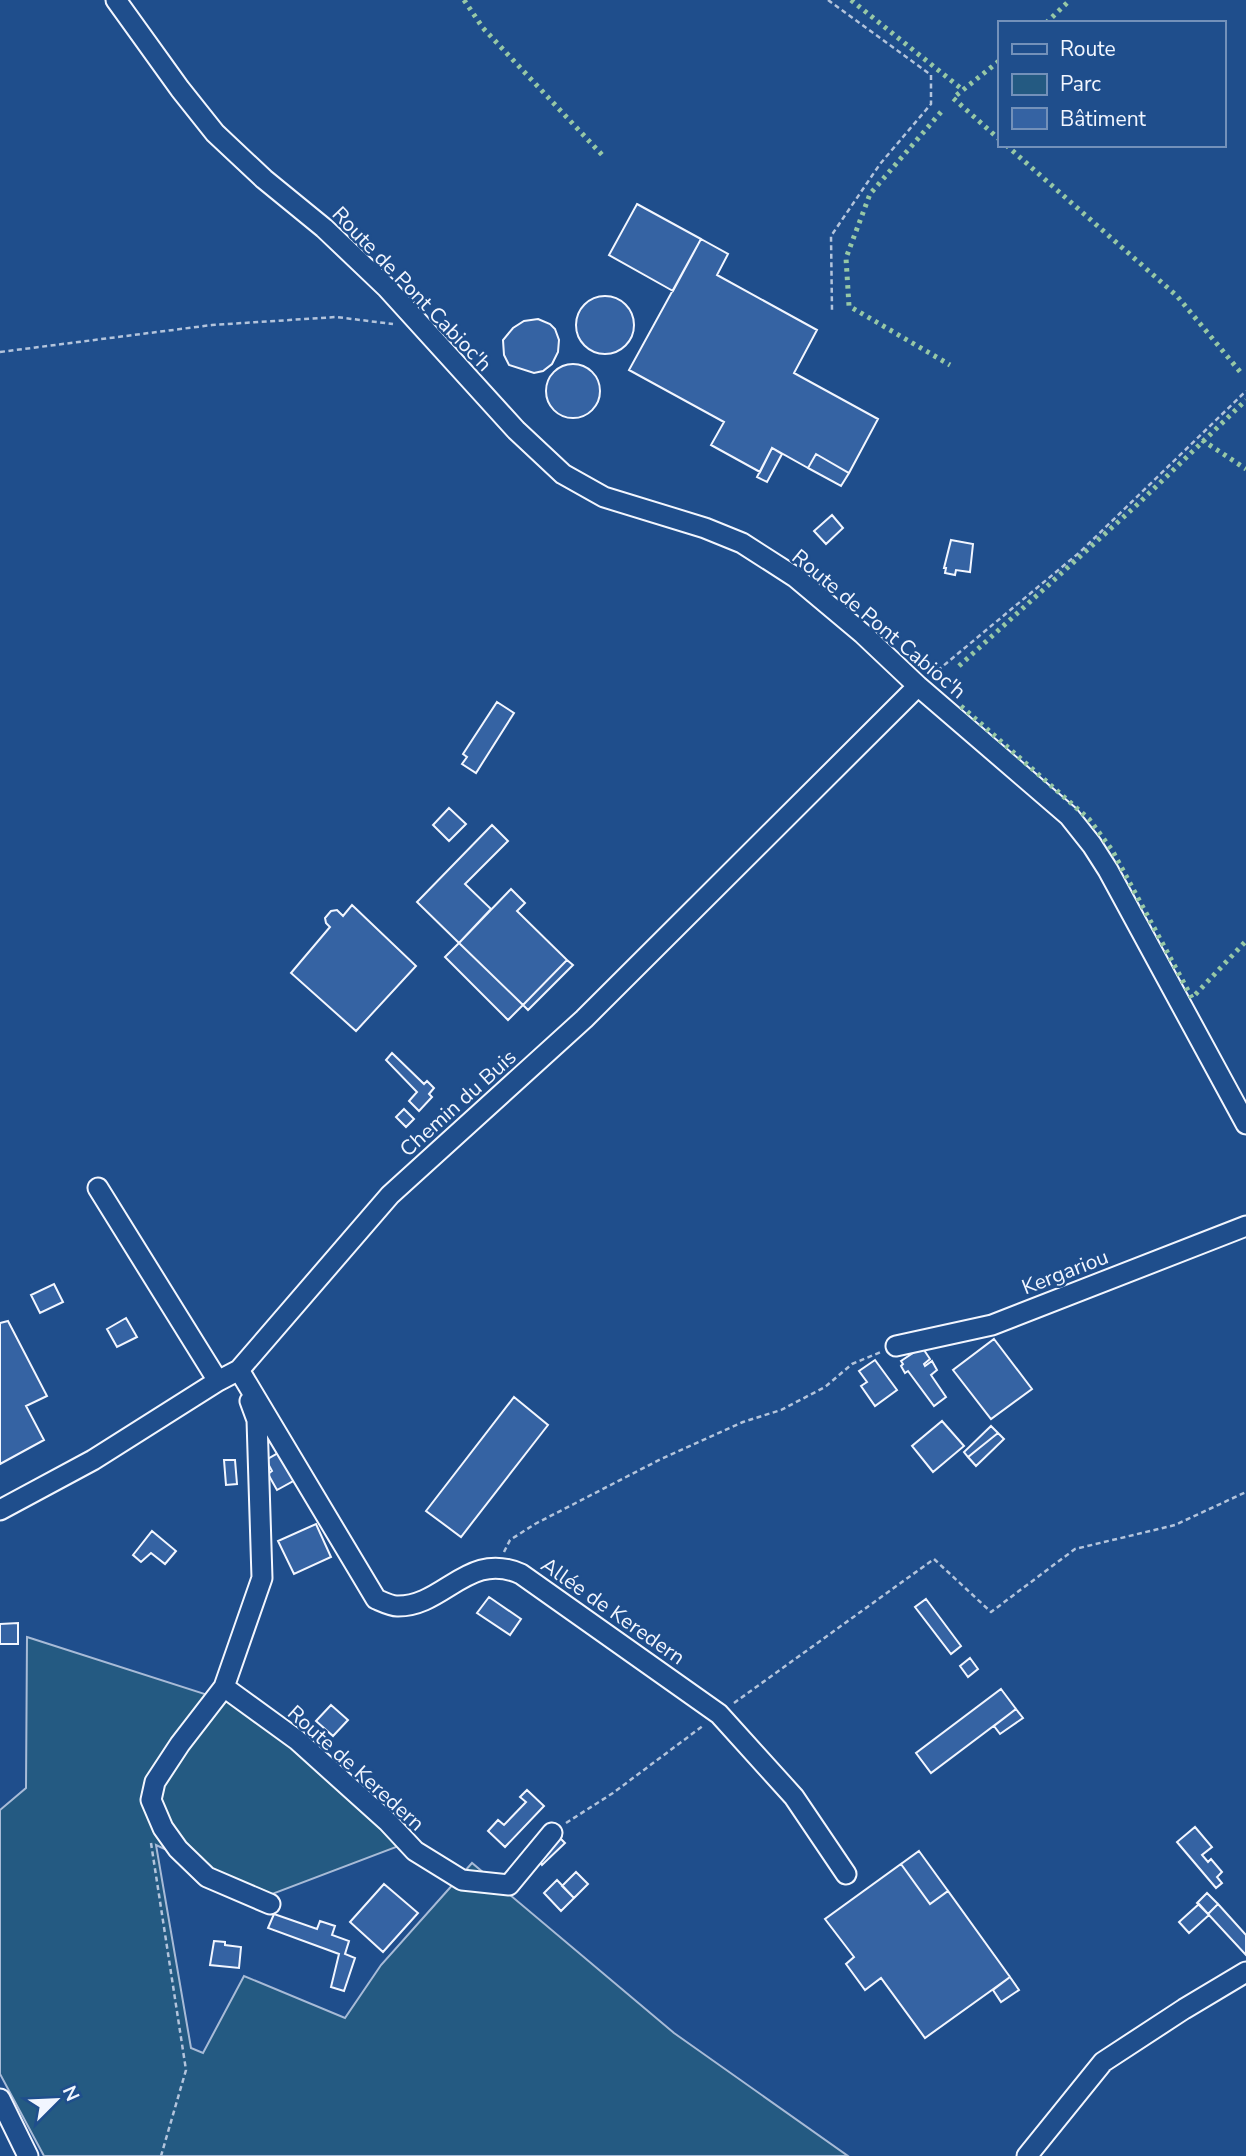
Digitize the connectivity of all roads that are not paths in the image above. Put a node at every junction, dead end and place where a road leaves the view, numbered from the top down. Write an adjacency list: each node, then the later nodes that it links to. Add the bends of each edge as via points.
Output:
1 (116, 0): 2 (street, Route de Pont Cabioc'h, via 215,133 324,228 563,474 604,497 742,543 795,577)
2 (918, 687): 3 (street, Route de Pont Cabioc'h, via 1069,816 1092,845); 7 (street, Chemin du Buis, via 584,1018 390,1195)
3 (1246, 1124)
4 (98, 1188): 8 (street)
5 (1246, 1226): 6 (street, Kergariou, via 992,1325)
6 (895, 1346)
7 (239, 1370): 8 (street, Chemin du Buis); 10 (street, via 257,1420 262,1578); 12 (street, Allée de Keredern, via 376,1599 396,1606 418,1603 466,1575 496,1567 521,1574 719,1714 794,1797)
8 (218, 1381): 9 (street, Chemin du Buis, via 93,1460)
9 (0, 1510)
10 (224, 1687): 11 (street, Route de Keredern, via 297,1740 415,1851 462,1880 509,1885); 13 (street, via 155,1782 151,1800 178,1849 207,1877)
11 (552, 1833)
12 (845, 1874)
13 (270, 1905)
14 (1246, 1972): 17 (street, via 1103,2062)
15 (0, 2099): 16 (street)
16 (28, 2156)
17 (1027, 2156)

